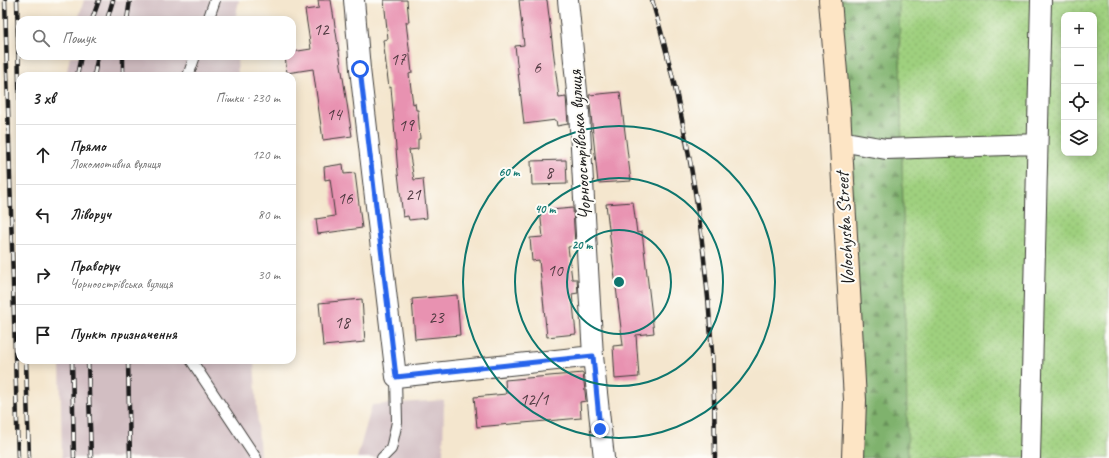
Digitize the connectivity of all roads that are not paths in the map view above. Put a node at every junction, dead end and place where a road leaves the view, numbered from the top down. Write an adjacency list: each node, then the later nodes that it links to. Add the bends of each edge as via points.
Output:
1 (215, 0): 6 (lane)
2 (354, 0): 13 (street)
3 (568, 0): 11 (street, Чорноострівська вулиця, via 579,112)
4 (830, 0): 9 (main road, Volochyska Street)
5 (1041, 0): 10 (street)
6 (209, 16)
7 (194, 60): 8 (lane)
8 (189, 72)
9 (840, 141): 10 (street, via 886,149); 17 (main road, Volochyska Street, via 855,400)
10 (1038, 144): 18 (street)
11 (593, 356): 13 (street); 16 (street, Чорноострівська вулиця)
12 (194, 364): 14 (lane)
13 (396, 377): 15 (lane, via 397,422 391,448)
14 (256, 458)
15 (382, 458)
16 (604, 458)
17 (853, 458)
18 (1030, 458)

